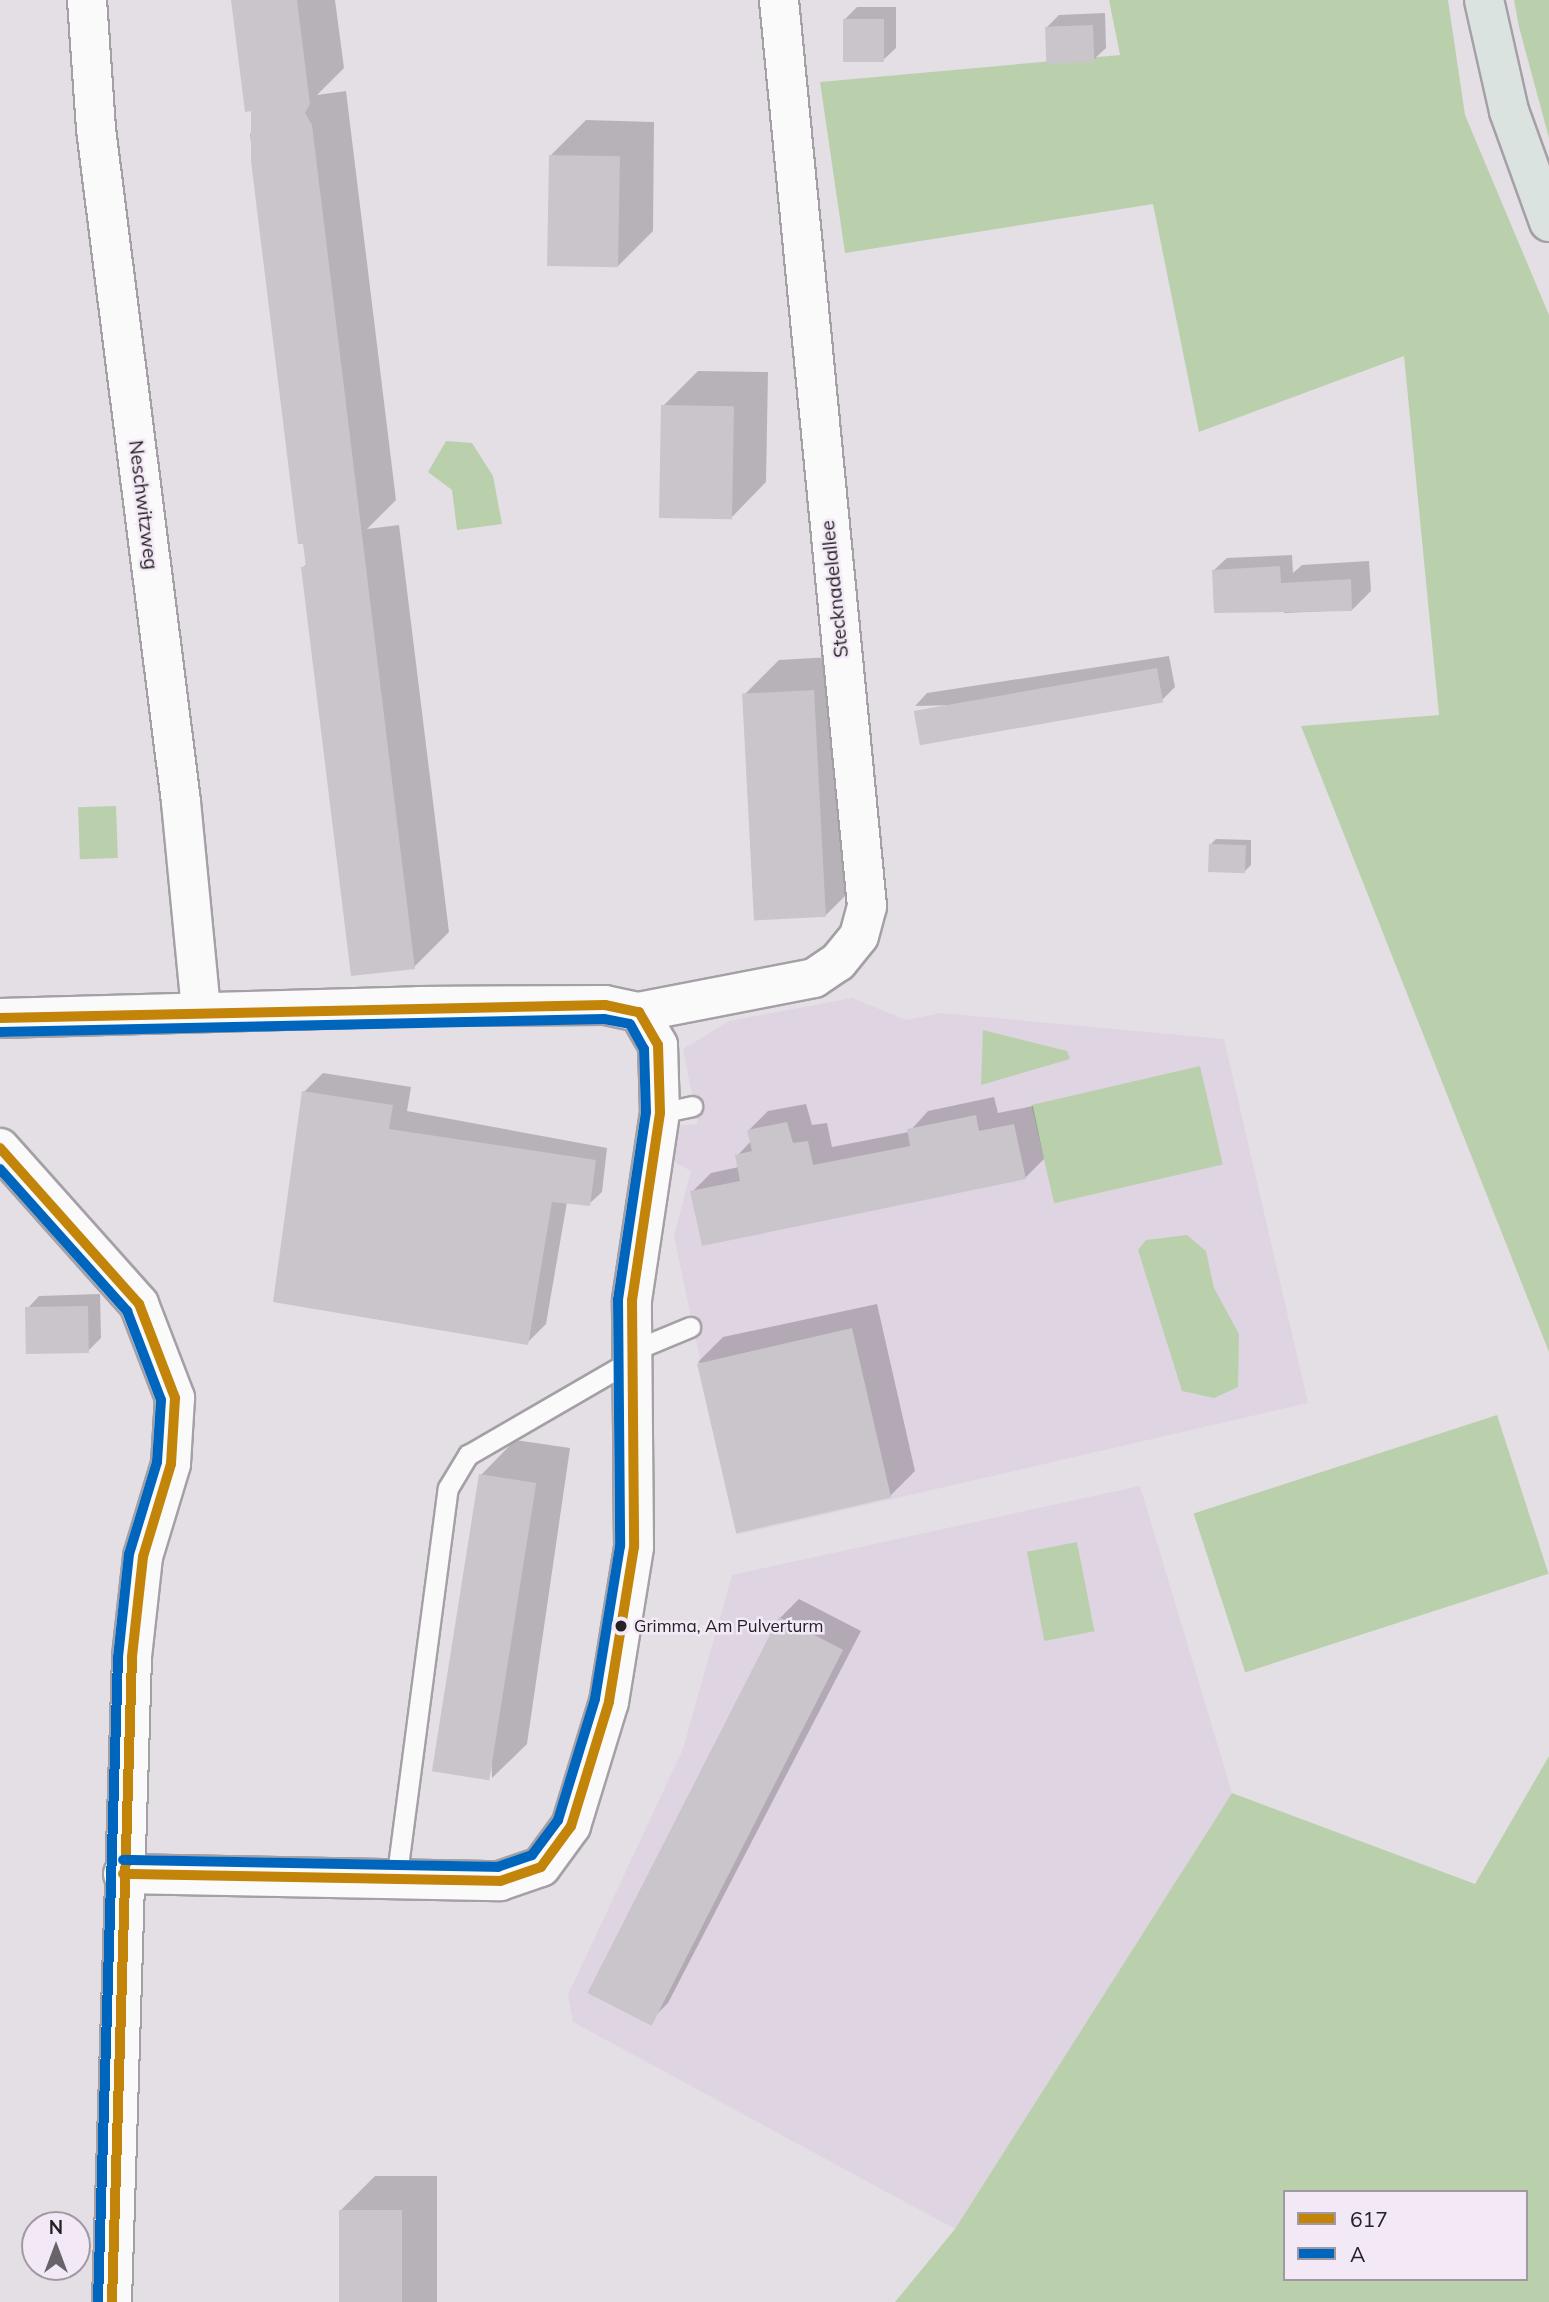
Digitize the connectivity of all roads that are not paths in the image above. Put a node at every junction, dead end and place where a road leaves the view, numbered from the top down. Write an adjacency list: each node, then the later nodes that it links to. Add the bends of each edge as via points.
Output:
1 (87, 0): 5 (street, Neschwitzweg, via 96,129 181,802)
2 (779, 0): 6 (street, Stecknadelallee, via 867,906 859,936 838,962 814,978)
3 (1484, 0): 4 (main road, via 1509,111)
4 (1549, 222)
5 (201, 1009): 6 (street, via 605,1006); 7 (street)
6 (639, 1012): 10 (street, via 658,1045 676,1110 638,1236)
7 (0, 1018)
8 (0, 1148): 11 (street, via 139,1304 175,1398 171,1464 138,1590)
9 (690, 1327): 10 (lane)
10 (632, 1355): 12 (lane, via 468,1455 448,1488); 12 (street, via 638,1486 624,1627 594,1766 571,1826 541,1867 500,1881)
11 (123, 1874): 12 (street); 13 (street)
12 (396, 1881)
13 (112, 2302)

